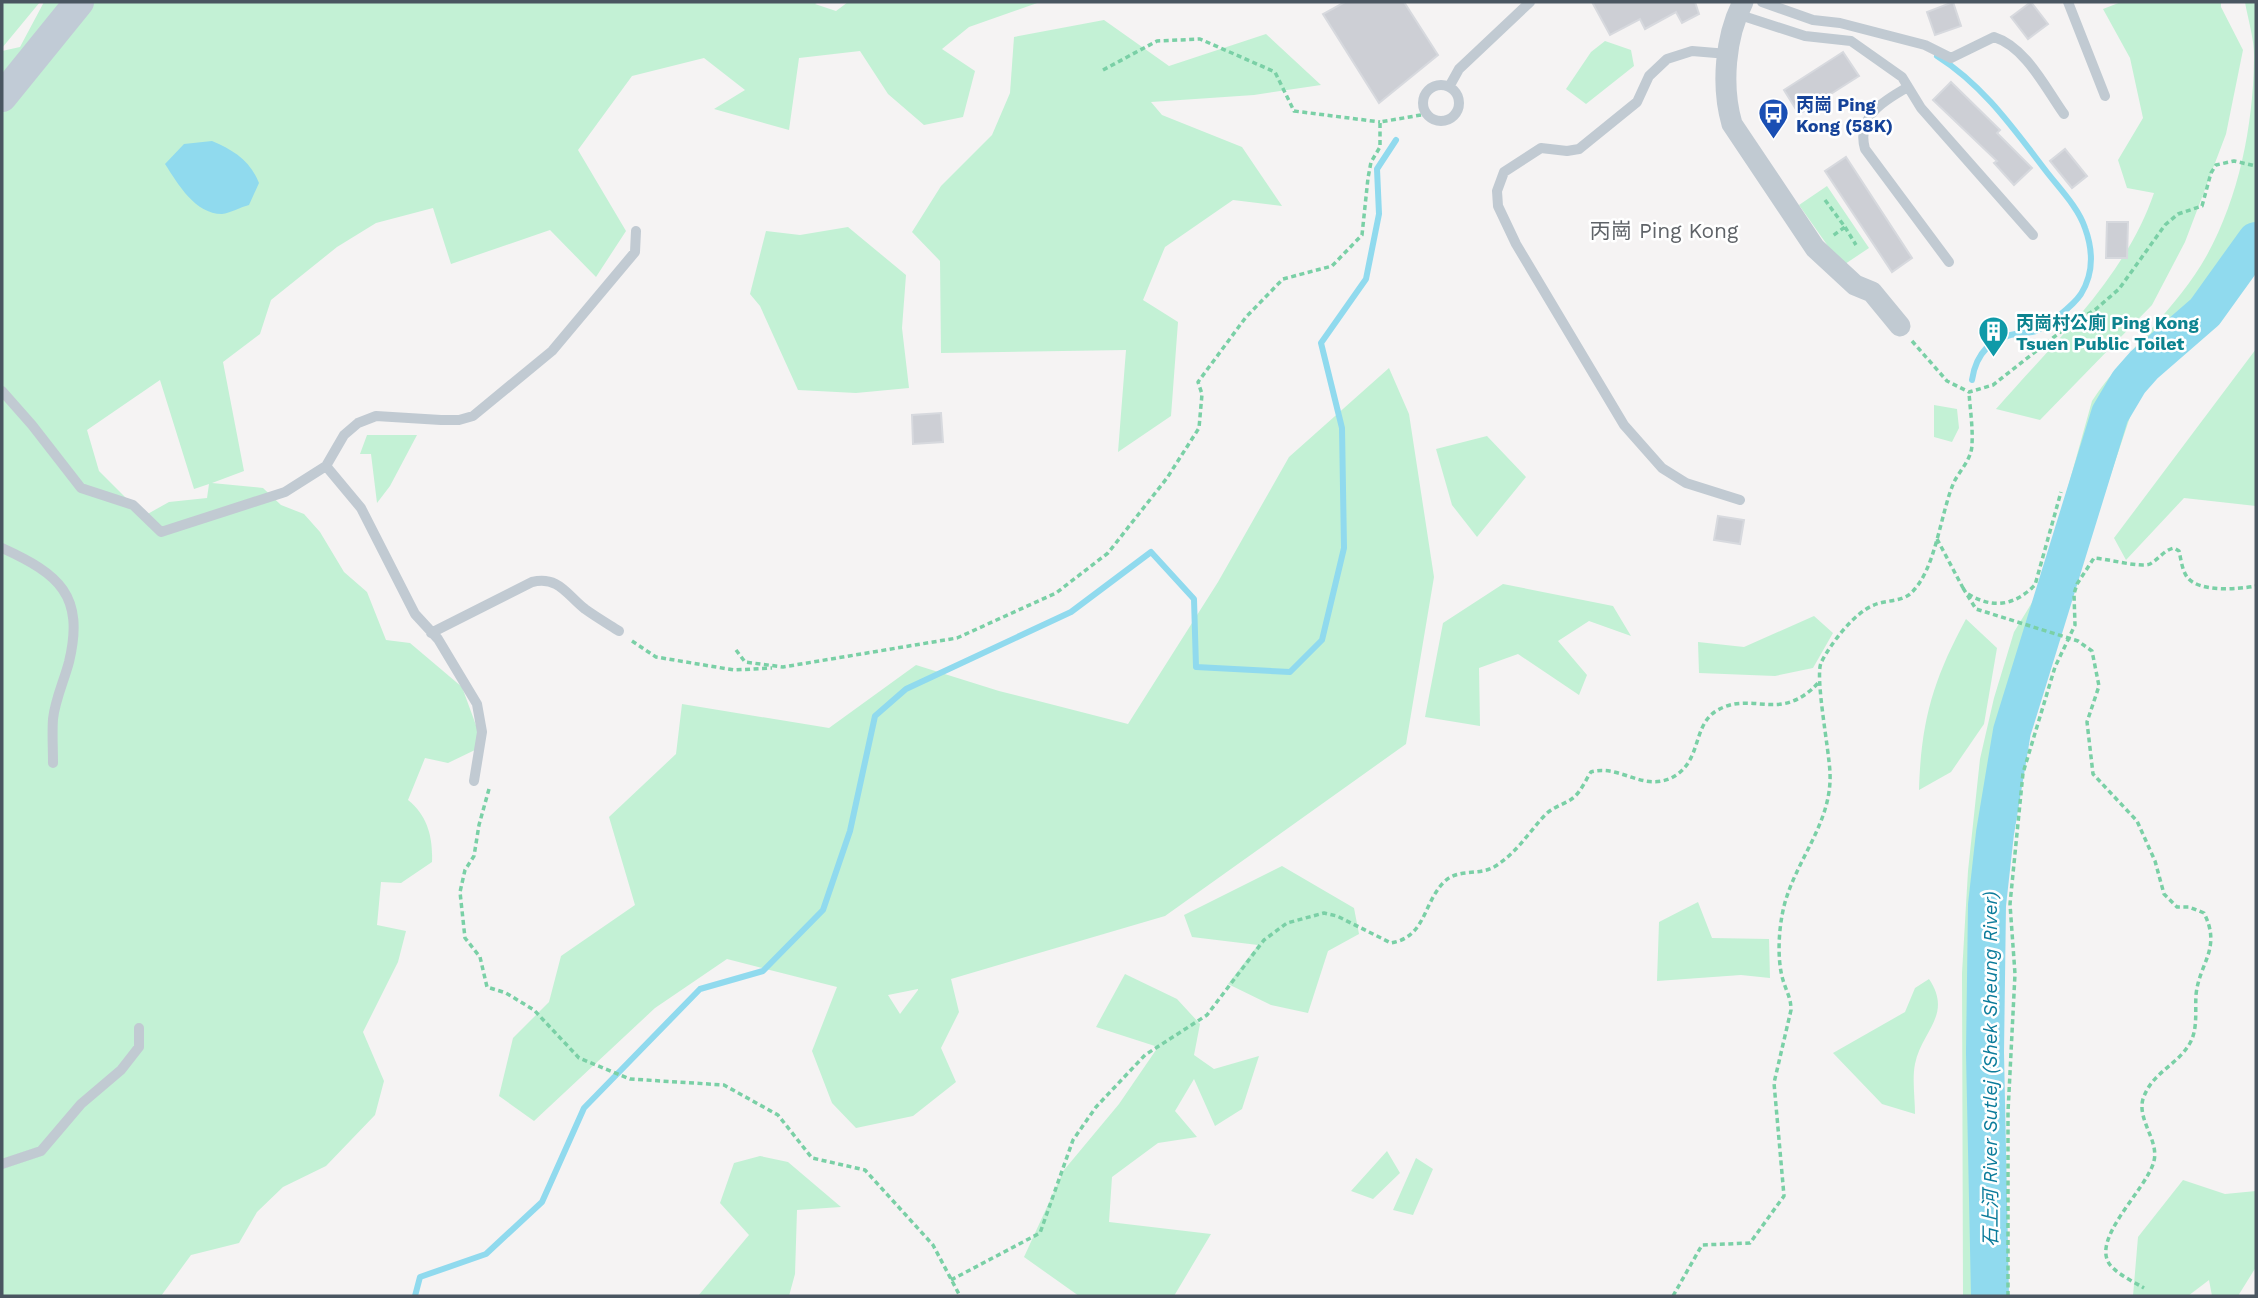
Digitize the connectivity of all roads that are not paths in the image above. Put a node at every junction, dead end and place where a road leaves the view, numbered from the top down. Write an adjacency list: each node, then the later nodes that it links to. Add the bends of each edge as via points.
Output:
1 (79, 2): 10 (main road)
2 (1530, 2): 7 (lane, via 1459,69)
3 (1762, 2): 11 (lane, via 1813,20 1925,45 1951,58 1994,37 2004,40 2026,61)
4 (2068, 2): 9 (lane)
5 (1740, 8): 6 (street); 8 (lane, via 1805,36 1851,41 1902,77)
6 (1728, 54): 15 (street, via 1727,103 1732,124 1815,248 1855,285 1872,292); 18 (lane, via 1692,51 1667,59 1649,76 1637,102 1579,149 1541,148 1504,172 1497,191 1498,206 1516,244 1624,425 1661,468 1686,483)
7 (1449, 87)
8 (1908, 87): 13 (lane, via 1921,108); 14 (lane, via 1874,110 1861,137 1865,149)
9 (2105, 96)
10 (2, 97)
11 (2064, 114)
12 (635, 231): 17 (lane, via 635,252 552,351 473,416 459,420 376,416 344,435)
13 (2033, 235)
14 (1949, 262)
15 (1900, 326)
16 (2, 391): 17 (lane, via 81,488 133,505 161,532 285,492)
17 (326, 466): 21 (lane, via 361,508 415,614)
18 (1740, 500)
19 (2, 548): 22 (lane, via 41,568 62,586 75,619 53,718)
20 (619, 631): 21 (lane, via 559,584 542,580)
21 (431, 633): 23 (lane, via 477,704 482,732)
22 (53, 762)
23 (474, 781)
24 (139, 1028): 25 (lane, via 139,1047 121,1070 81,1104 41,1151)
25 (2, 1164)

